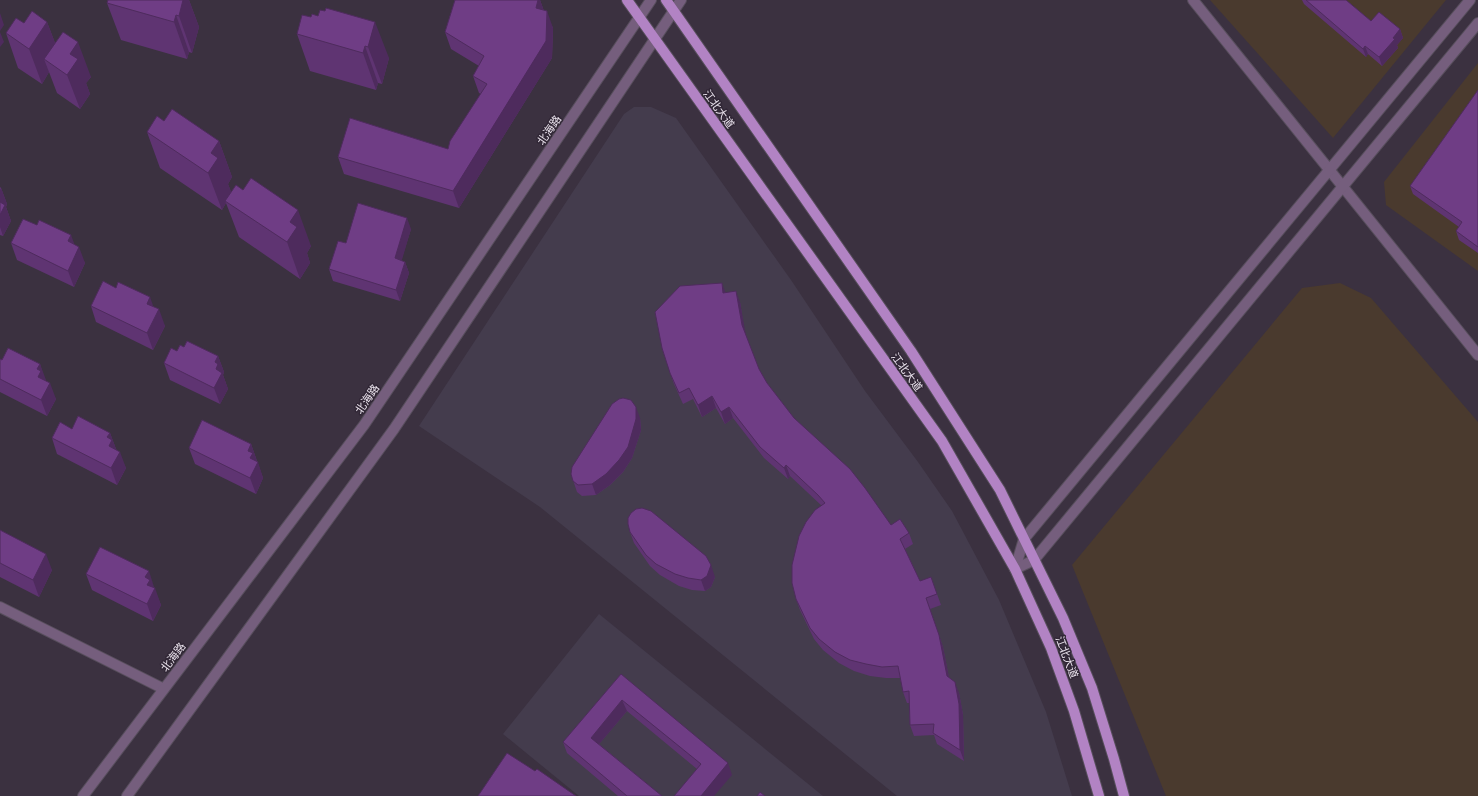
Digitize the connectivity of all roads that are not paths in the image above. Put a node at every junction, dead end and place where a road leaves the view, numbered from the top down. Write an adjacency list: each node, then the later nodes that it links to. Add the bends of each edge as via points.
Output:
1 (627, 0): 8 (main road, 江北大道)
2 (651, 0): 8 (street, 北海路)
3 (666, 0): 7 (main road, 江北大道)
4 (681, 0): 7 (street)
5 (1193, 0): 11 (street)
6 (1470, 0): 11 (street)
7 (674, 12): 10 (street); 14 (main road, 江北大道, via 911,351 1000,490)
8 (639, 18): 10 (main road, 江北大道); 19 (street, 北海路, via 364,425)
9 (1478, 23): 12 (street)
10 (655, 39): 16 (main road, 江北大道, via 942,441); 20 (street, via 394,430)
11 (1329, 170): 12 (street); 14 (street)
12 (1343, 187): 13 (street); 15 (street)
13 (1478, 355)
14 (1024, 539): 15 (main road, 江北大道); 16 (street)
15 (1034, 560): 16 (street); 22 (main road, 江北大道, via 1063,618 1092,688)
16 (1016, 569): 21 (main road, 江北大道, via 1051,648 1074,710)
17 (0, 607): 18 (street)
18 (160, 687)
19 (83, 796)
20 (127, 796)
21 (1099, 796)
22 (1124, 796)

